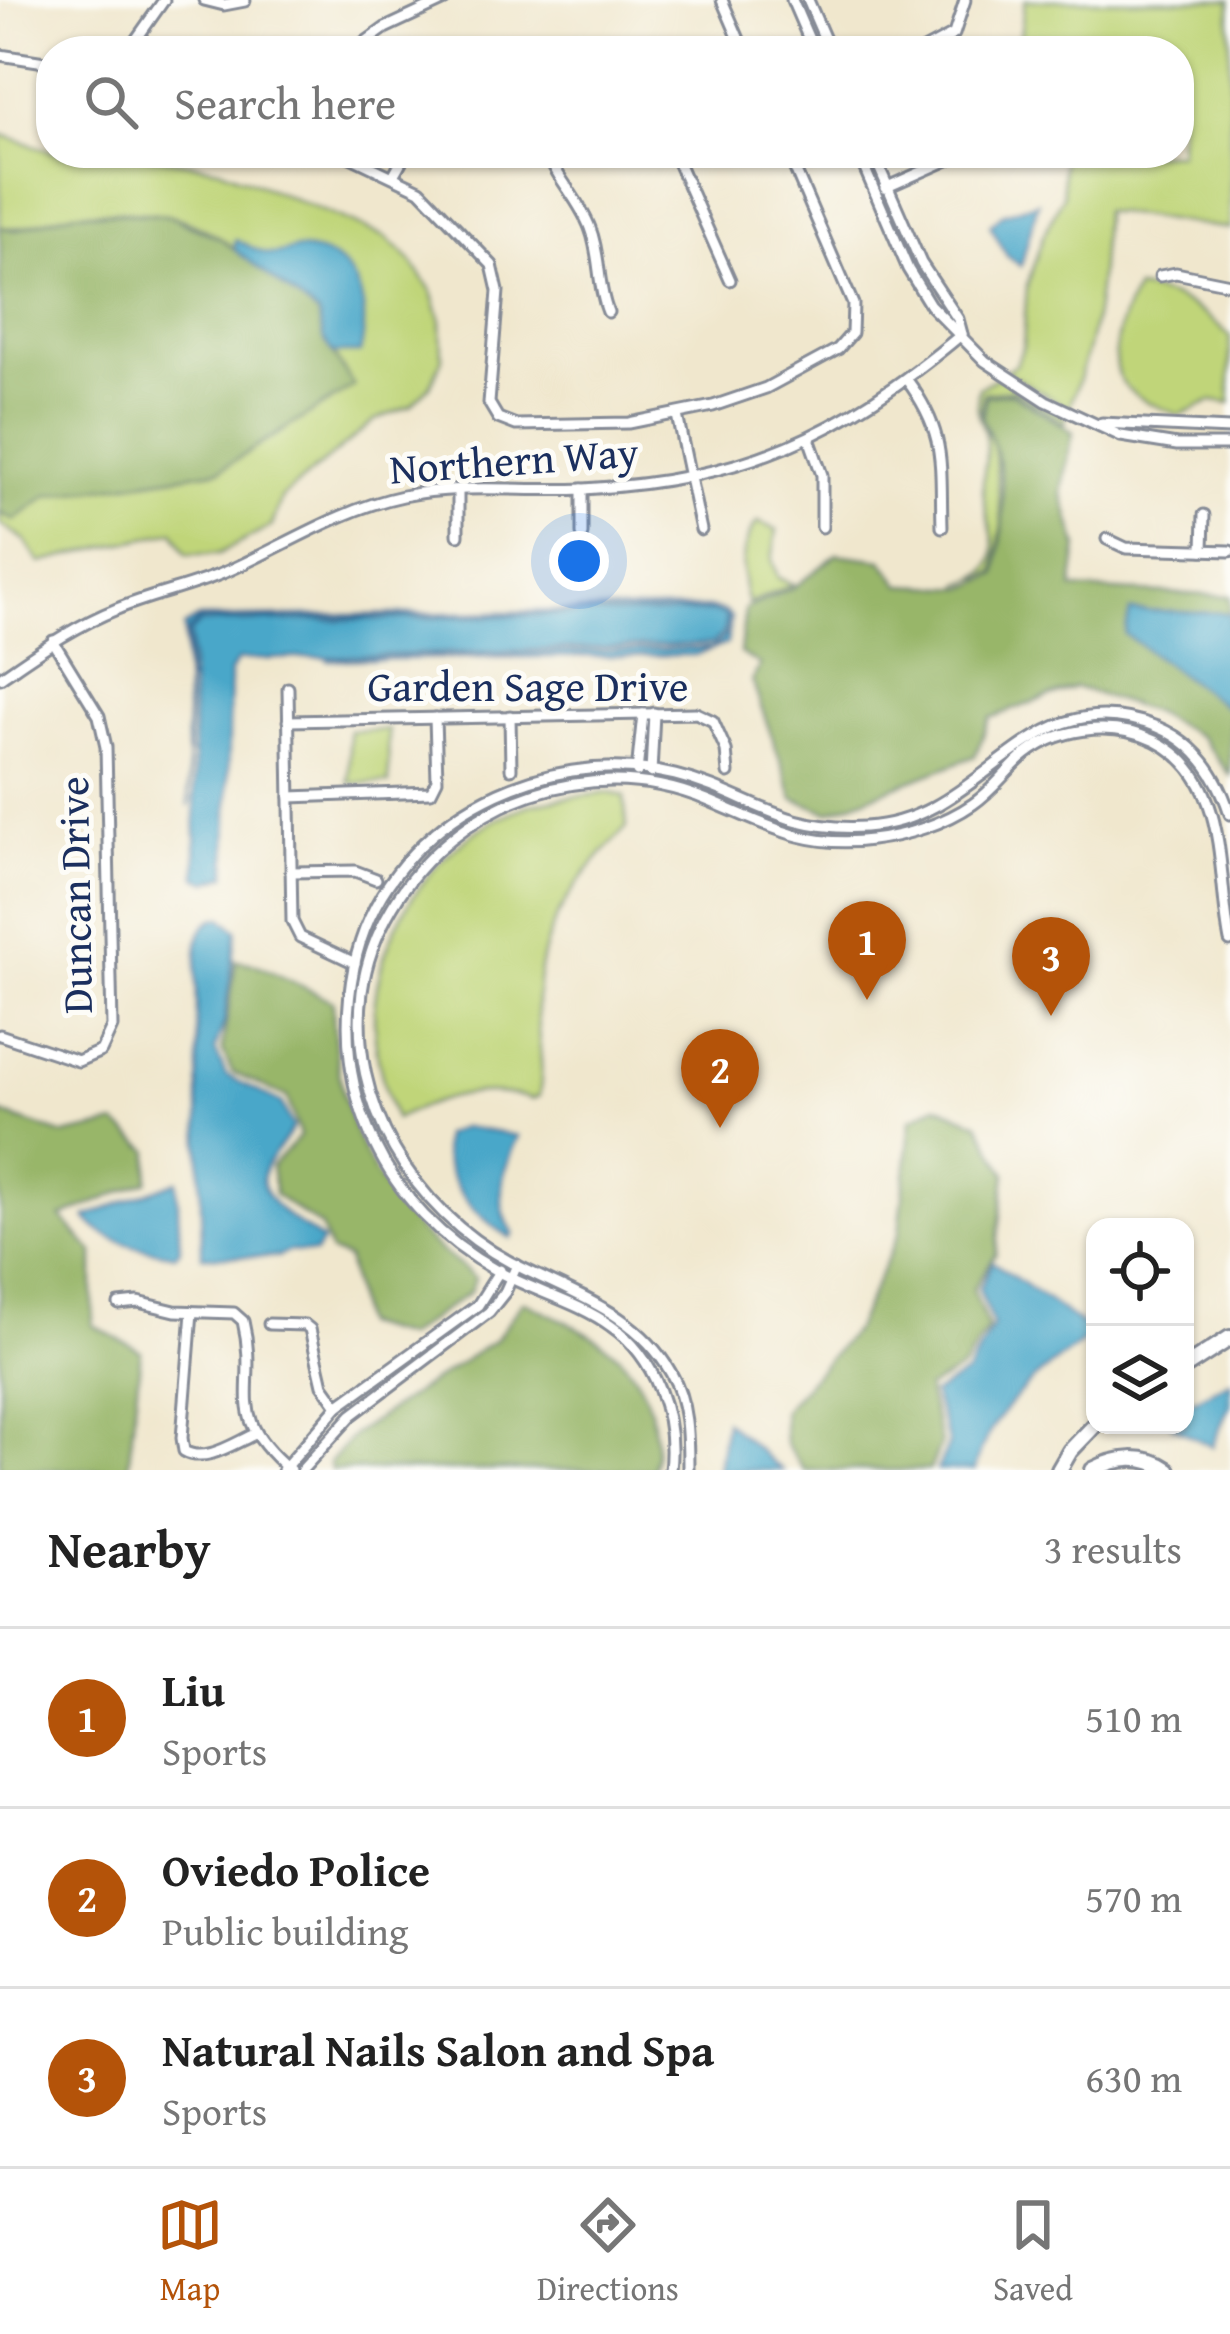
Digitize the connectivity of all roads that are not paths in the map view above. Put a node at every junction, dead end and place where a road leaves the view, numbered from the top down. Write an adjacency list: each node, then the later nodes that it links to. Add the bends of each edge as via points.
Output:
1 (164, 0): 11 (street)
2 (204, 0): 9 (street)
3 (401, 0): 10 (street)
4 (446, 0): 10 (street)
5 (722, 0): 13 (street)
6 (792, 0): 14 (street)
7 (808, 0): 15 (street)
8 (965, 0): 16 (street)
9 (245, 1)
10 (408, 16): 12 (street)
11 (139, 36)
12 (377, 36)
13 (735, 36)
14 (808, 36)
15 (824, 36)
16 (950, 36)
17 (0, 55): 18 (street)
18 (36, 61)
19 (379, 168): 27 (street)
20 (397, 168): 27 (street)
21 (556, 168): 33 (street, via 588,223)
22 (681, 168): 31 (street)
23 (794, 168): 36 (street, via 853,304 852,333 766,388)
24 (864, 168): 29 (street)
25 (879, 168): 28 (street)
26 (930, 168): 28 (street)
27 (394, 174): 36 (street, via 492,265 488,394 499,418 589,425)
28 (887, 187): 29 (street); 34 (street)
29 (874, 192): 34 (street, via 930,305)
30 (1160, 276): 32 (street)
31 (730, 280)
32 (1230, 284)
33 (608, 312)
34 (962, 334): 35 (street, Northern Way); 37 (street, via 1020,386)
35 (907, 380): 40 (street, Northern Way); 47 (street, via 936,428)
36 (677, 416): 43 (street)
37 (1096, 423): 38 (street); 41 (street, via 1120,436)
38 (1187, 429): 39 (street); 41 (street)
39 (1230, 429)
40 (809, 438): 43 (street, Northern Way); 48 (street, via 822,475)
41 (1188, 445): 42 (street)
42 (1230, 445)
43 (692, 476): 44 (street, Northern Way); 49 (street)
44 (582, 489): 45 (street, Northern Way); 50 (street)
45 (458, 490): 51 (street); 55 (street, Northern Way, via 362,507)
46 (1204, 515): 53 (street)
47 (942, 526)
48 (822, 527)
49 (701, 530)
50 (582, 534)
51 (458, 535)
52 (1107, 539): 53 (street, via 1126,548)
53 (1203, 550): 54 (street)
54 (1230, 551)
55 (53, 641): 56 (street, Northern Way); 76 (street, Duncan Drive, via 98,716 106,747 112,1027 101,1051 78,1061)
56 (0, 678)
57 (288, 688): 61 (street)
58 (648, 714): 59 (street, Garden Sage Drive); 62 (street); 66 (street, Garden Sage Drive, via 696,712 713,721)
59 (511, 716): 60 (street, Garden Sage Drive); 64 (street)
60 (435, 718): 61 (street, Garden Sage Drive); 69 (street, via 430,792)
61 (288, 721): 69 (street)
62 (648, 745): 63 (street); 65 (street)
63 (638, 768): 65 (street); 67 (street); 74 (street, via 538,777 464,811 397,873)
64 (512, 769)
65 (651, 770): 68 (street); 70 (street, via 792,822 866,827 951,800 1057,723 1114,715 1189,746 1219,782)
66 (728, 772)
67 (635, 783): 68 (street); 75 (street, via 535,792 466,827 415,872)
68 (651, 785): 73 (street, via 800,838 869,841 971,806 1020,758 1059,736 1132,732 1169,748 1212,802)
69 (290, 796): 71 (street)
70 (1230, 814)
71 (291, 872): 72 (street, via 356,871); 74 (street, via 295,930)
72 (376, 879)
73 (1230, 941)
74 (354, 962): 75 (street); 79 (street, via 350,1061 372,1143 418,1211)
75 (367, 968): 77 (street, via 362,1056 386,1135 429,1198)
76 (0, 1035)
77 (505, 1259): 78 (street); 79 (street)
78 (517, 1265): 80 (street); 86 (street, via 629,1322)
79 (499, 1272): 80 (street); 90 (street, via 478,1305)
80 (512, 1277): 87 (street, via 611,1326); 94 (street, via 489,1312 352,1415)
81 (119, 1304): 82 (street)
82 (192, 1312): 91 (street, via 234,1313 243,1322); 91 (street, via 184,1451 202,1457)
83 (269, 1324): 90 (street, via 310,1329 323,1385)
84 (1230, 1338): 85 (highway)
85 (1194, 1361)
86 (671, 1373): 87 (street); 88 (street)
87 (658, 1382): 89 (street)
88 (680, 1392): 89 (street); 96 (street)
89 (663, 1398): 95 (street)
90 (338, 1406): 93 (street)
91 (255, 1434): 93 (street)
92 (1086, 1434): 97 (highway)
93 (286, 1469)
94 (302, 1470)
95 (670, 1470)
96 (688, 1470)
97 (1059, 1470)
98 (1093, 1470): 99 (highway, via 1136,1458)
99 (1168, 1470)

